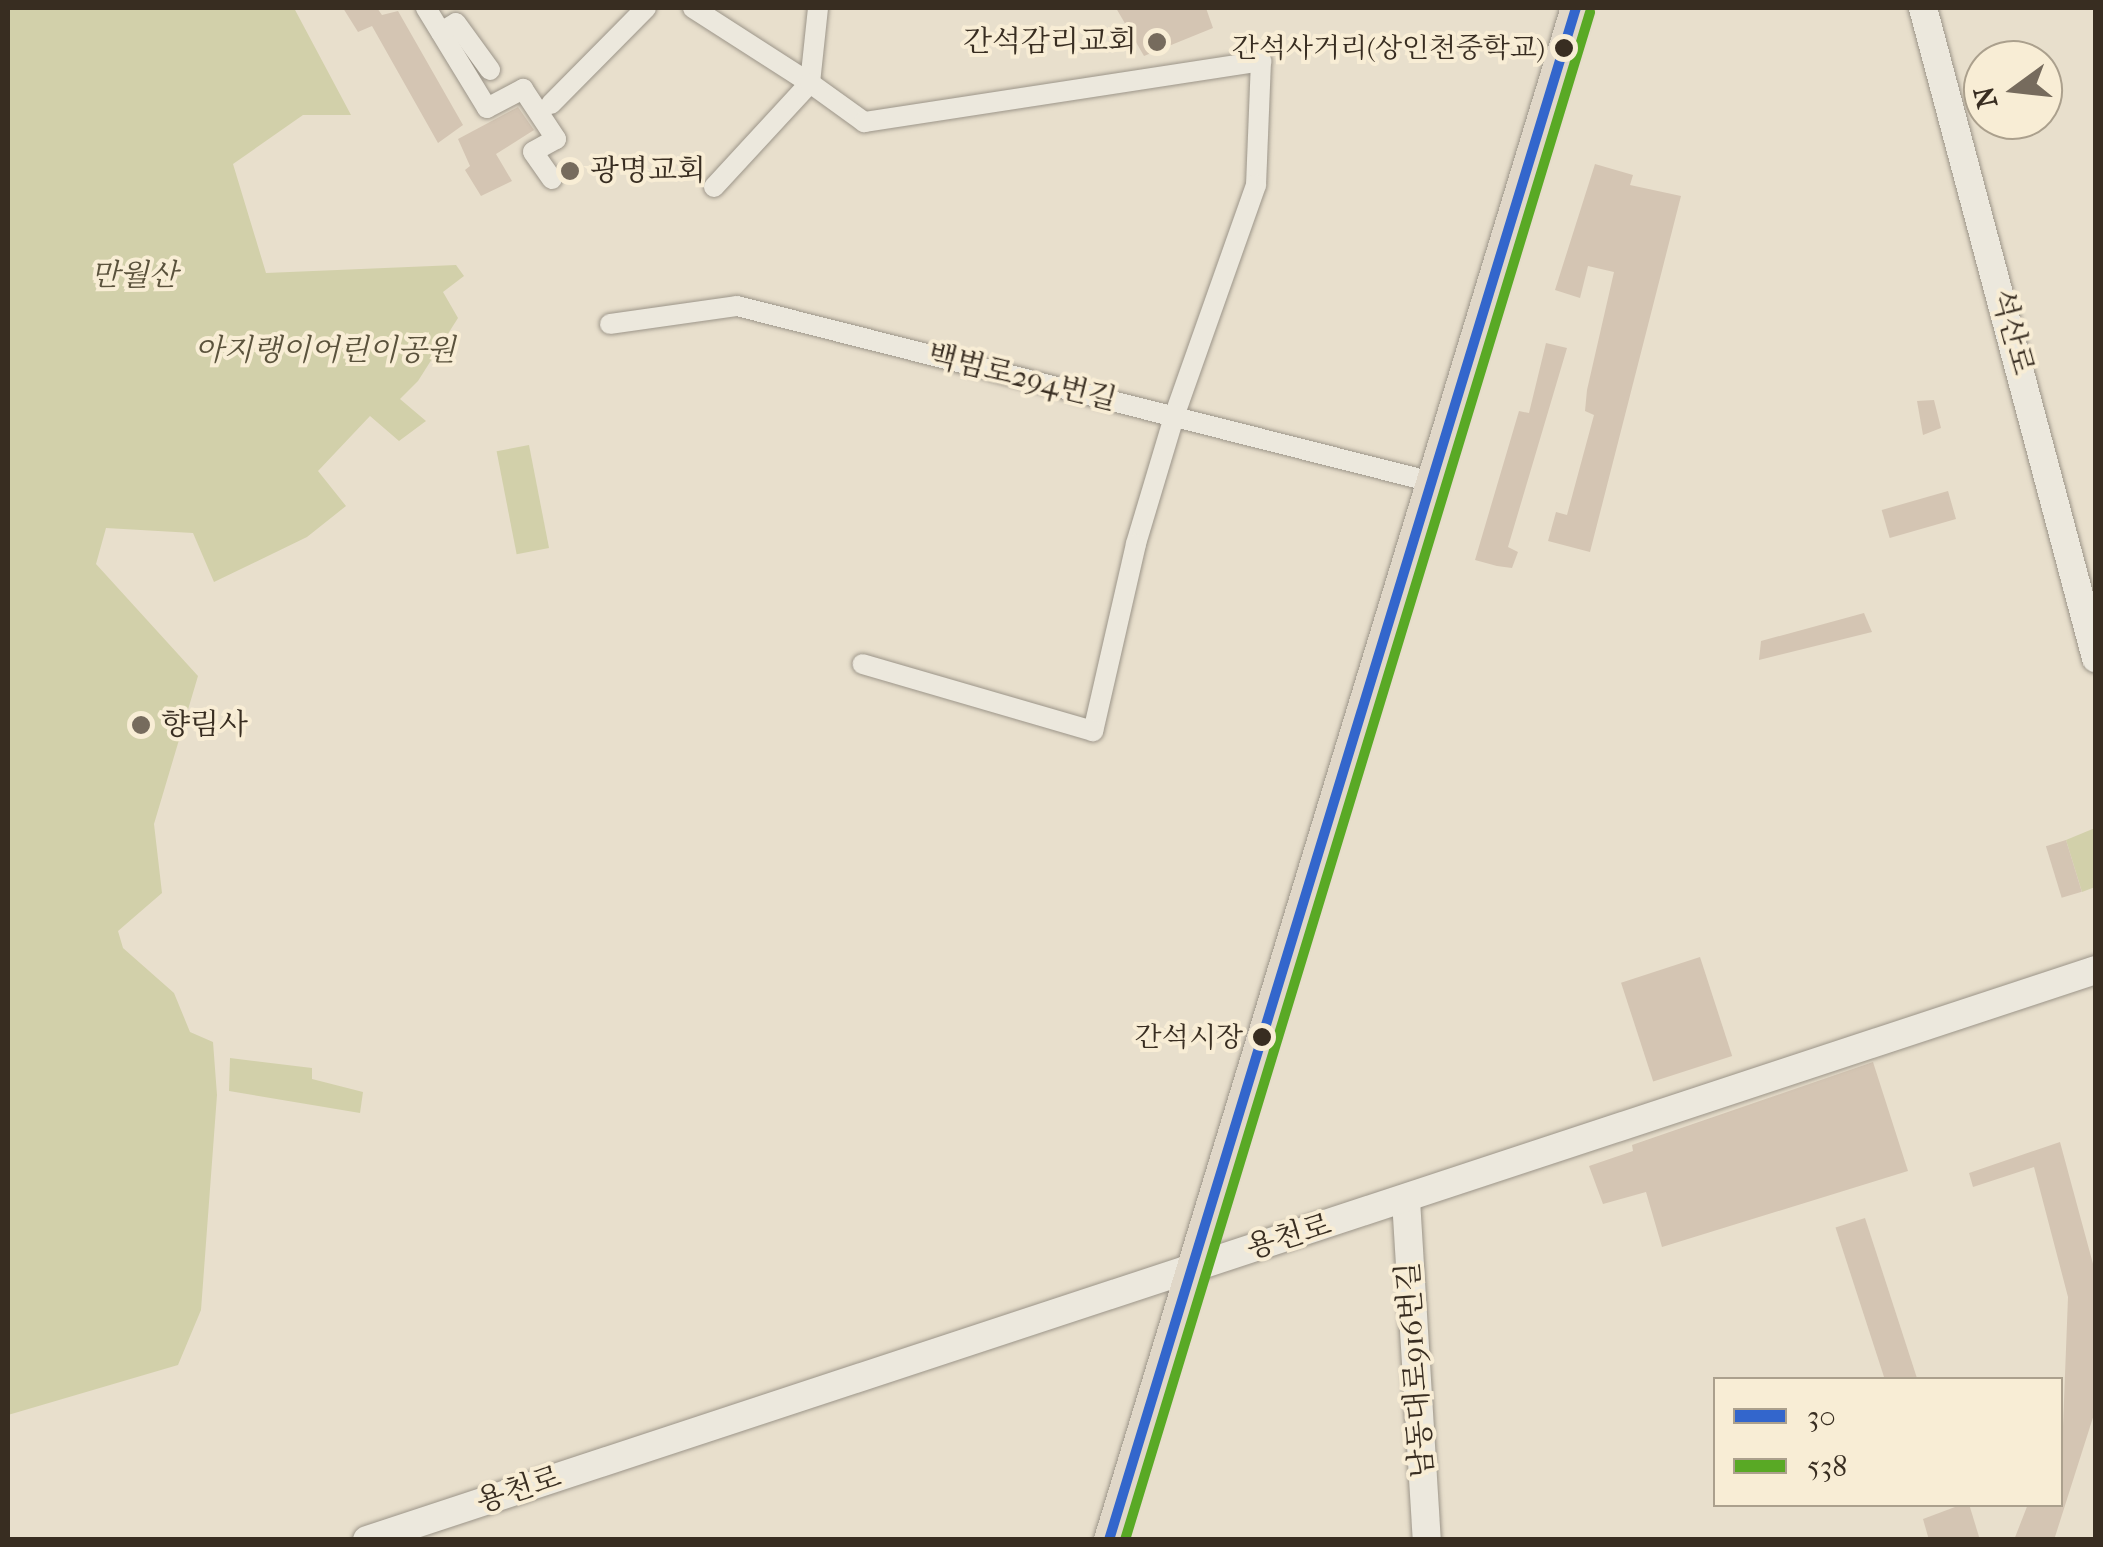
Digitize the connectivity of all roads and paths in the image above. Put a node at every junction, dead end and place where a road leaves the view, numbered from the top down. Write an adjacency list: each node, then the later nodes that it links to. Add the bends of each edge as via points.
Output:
1 (426, 8): 7 (street)
2 (646, 8): 10 (street)
3 (693, 8): 9 (street)
4 (818, 8): 9 (street)
5 (1576, 8): 15 (main road)
6 (1923, 8): 16 (street, 석산로)
7 (441, 32): 8 (street, via 456,23); 11 (street, via 488,108 523,90 556,139 533,152)
8 (490, 70)
9 (810, 83): 12 (street); 14 (street, via 864,122 1261,61 1256,185)
10 (551, 104)
11 (552, 180)
12 (714, 187)
13 (610, 324): 14 (street, 백범로294번길, via 737,306)
14 (1174, 417): 15 (street, 백범로294번길); 17 (street, via 1136,544 1093,731)
15 (1432, 482): 20 (main road)
16 (2096, 658)
17 (863, 664)
18 (2096, 970): 19 (street, 용천로)
19 (1406, 1200): 20 (street, 용천로); 23 (street, 남동대로916번길)
20 (1194, 1267): 21 (street, 용천로); 22 (main road)
21 (368, 1540)
22 (1109, 1540)
23 (1427, 1540)

